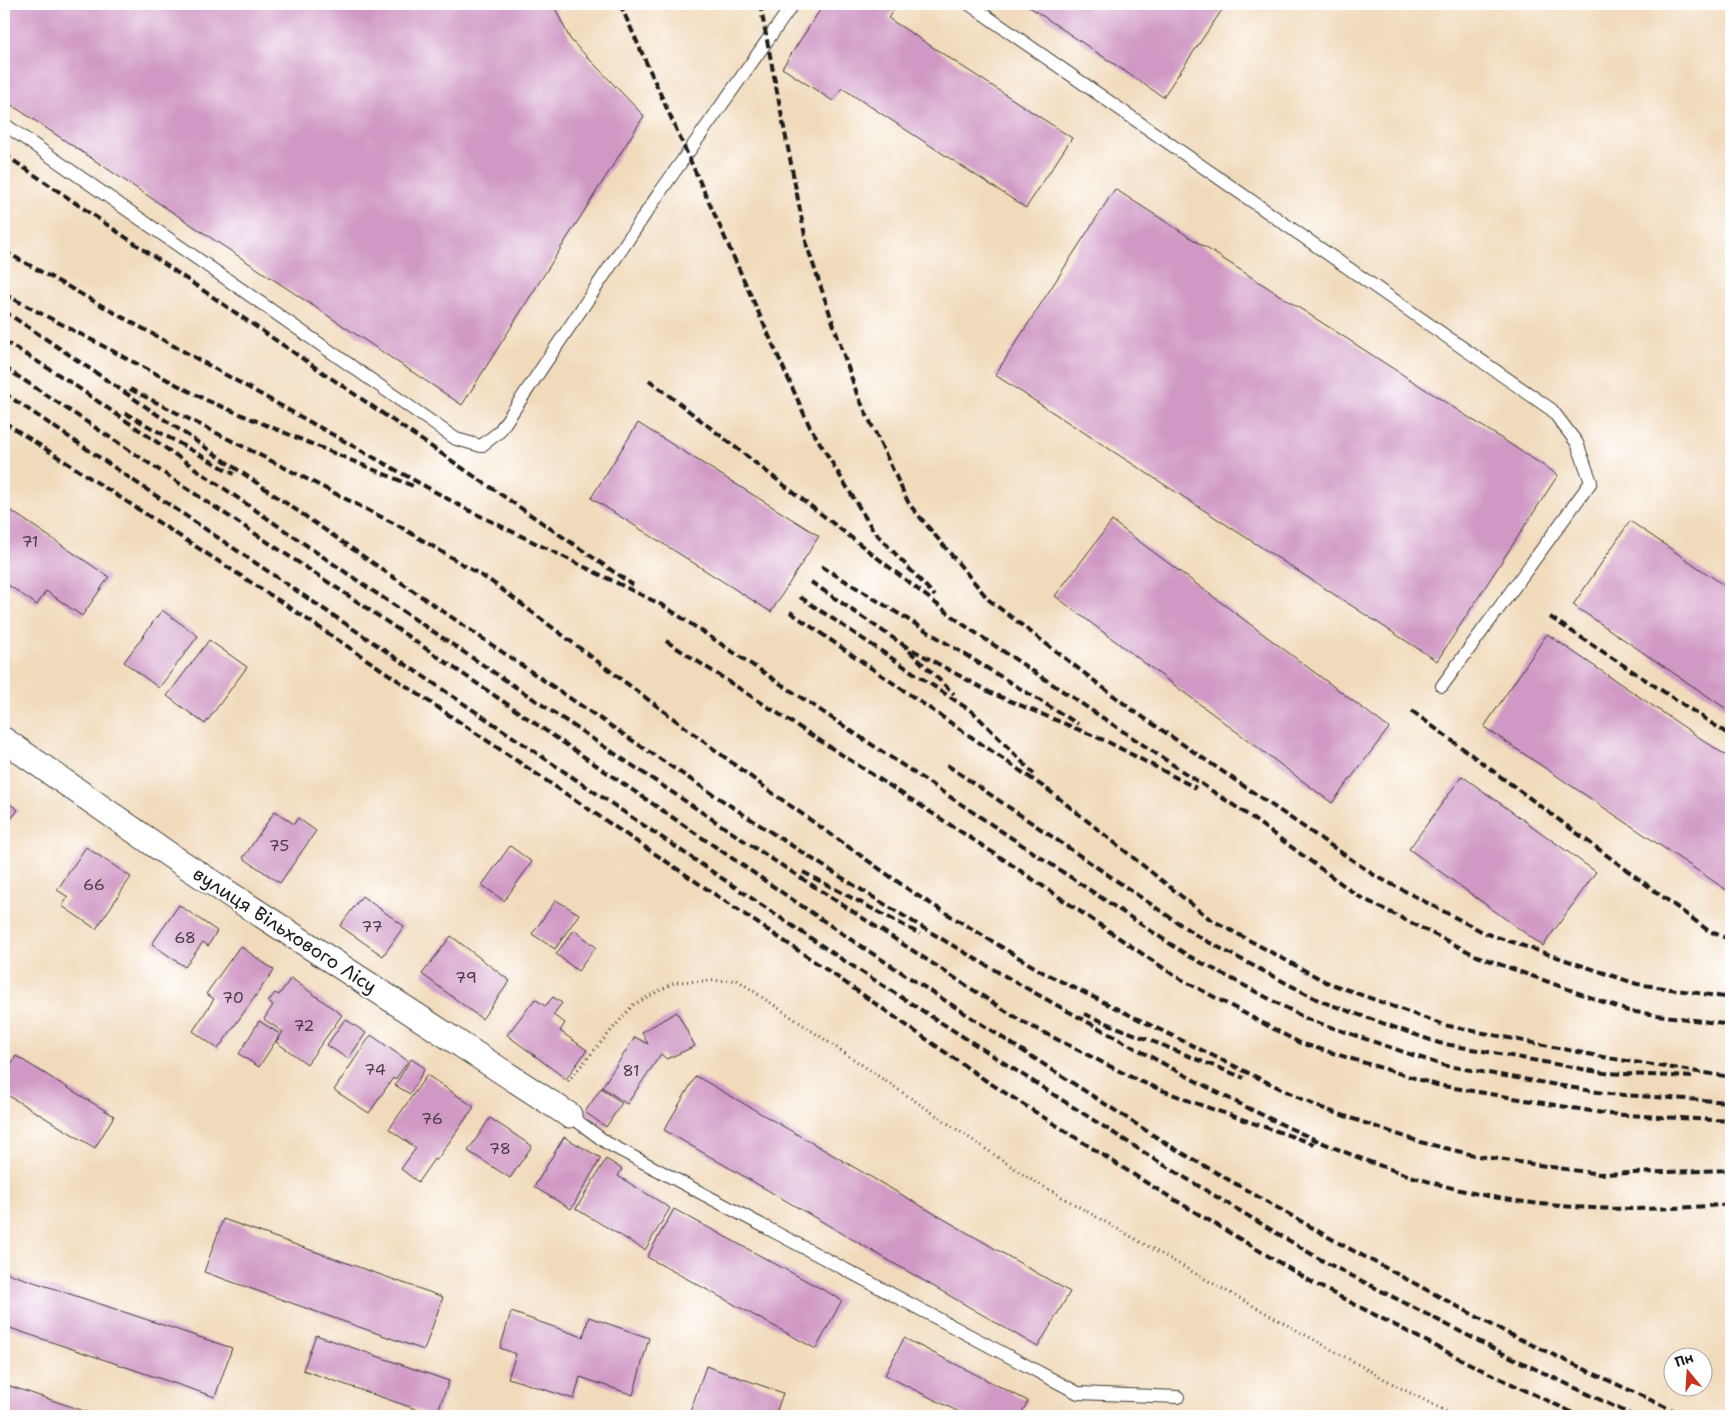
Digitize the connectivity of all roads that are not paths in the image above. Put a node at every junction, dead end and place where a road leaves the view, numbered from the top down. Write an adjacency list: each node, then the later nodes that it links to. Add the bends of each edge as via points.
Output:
1 (794, 4): 3 (lane, via 658,195 499,432 481,446 456,439)
2 (968, 4): 4 (lane, via 1552,410 1577,443 1591,482)
3 (4, 124)
4 (1442, 686)
5 (4, 740): 6 (street, вулиця Вільхового Лісу, via 172,856)
6 (560, 1109): 7 (lane, via 608,1143 1078,1393)
7 (1178, 1397)

